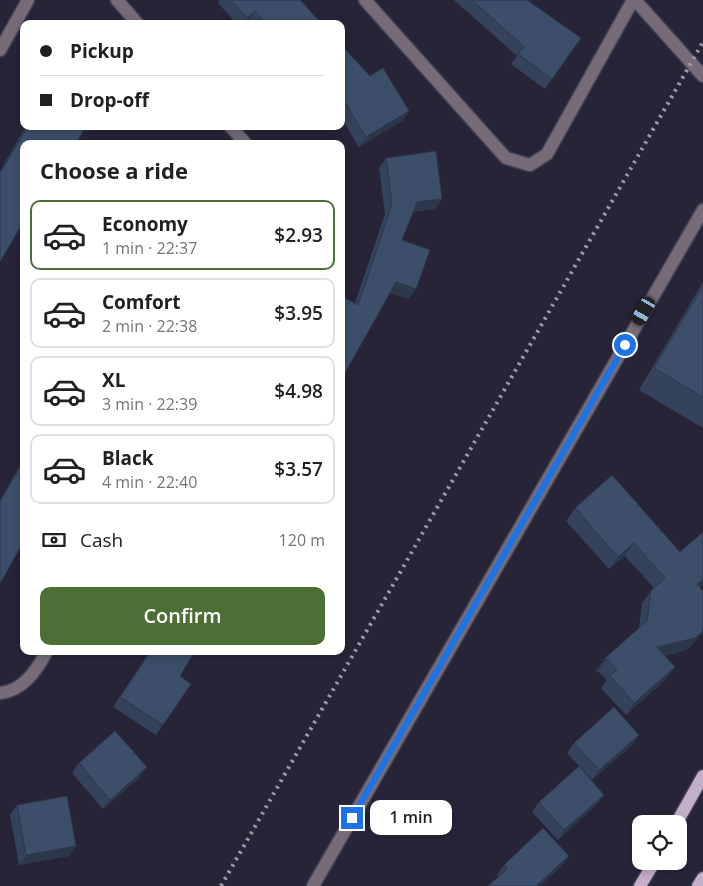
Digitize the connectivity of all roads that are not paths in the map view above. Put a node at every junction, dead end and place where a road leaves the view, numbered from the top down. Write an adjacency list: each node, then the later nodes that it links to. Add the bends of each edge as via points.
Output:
1 (28, 0): 6 (street)
2 (117, 0): 5 (street)
3 (365, 0): 4 (street, via 506,158 530,165 547,154)
4 (634, 0): 7 (street)
5 (134, 20)
6 (0, 50)
7 (703, 76)
8 (234, 130): 9 (street)
9 (242, 140)
10 (703, 210): 17 (street)
11 (45, 655): 12 (street, via 36,672 11,692)
12 (0, 693)
13 (703, 776): 14 (main road)
14 (681, 815)
15 (649, 870): 18 (main road)
16 (703, 878): 19 (main road)
17 (313, 886)
18 (640, 886)
19 (698, 886)

